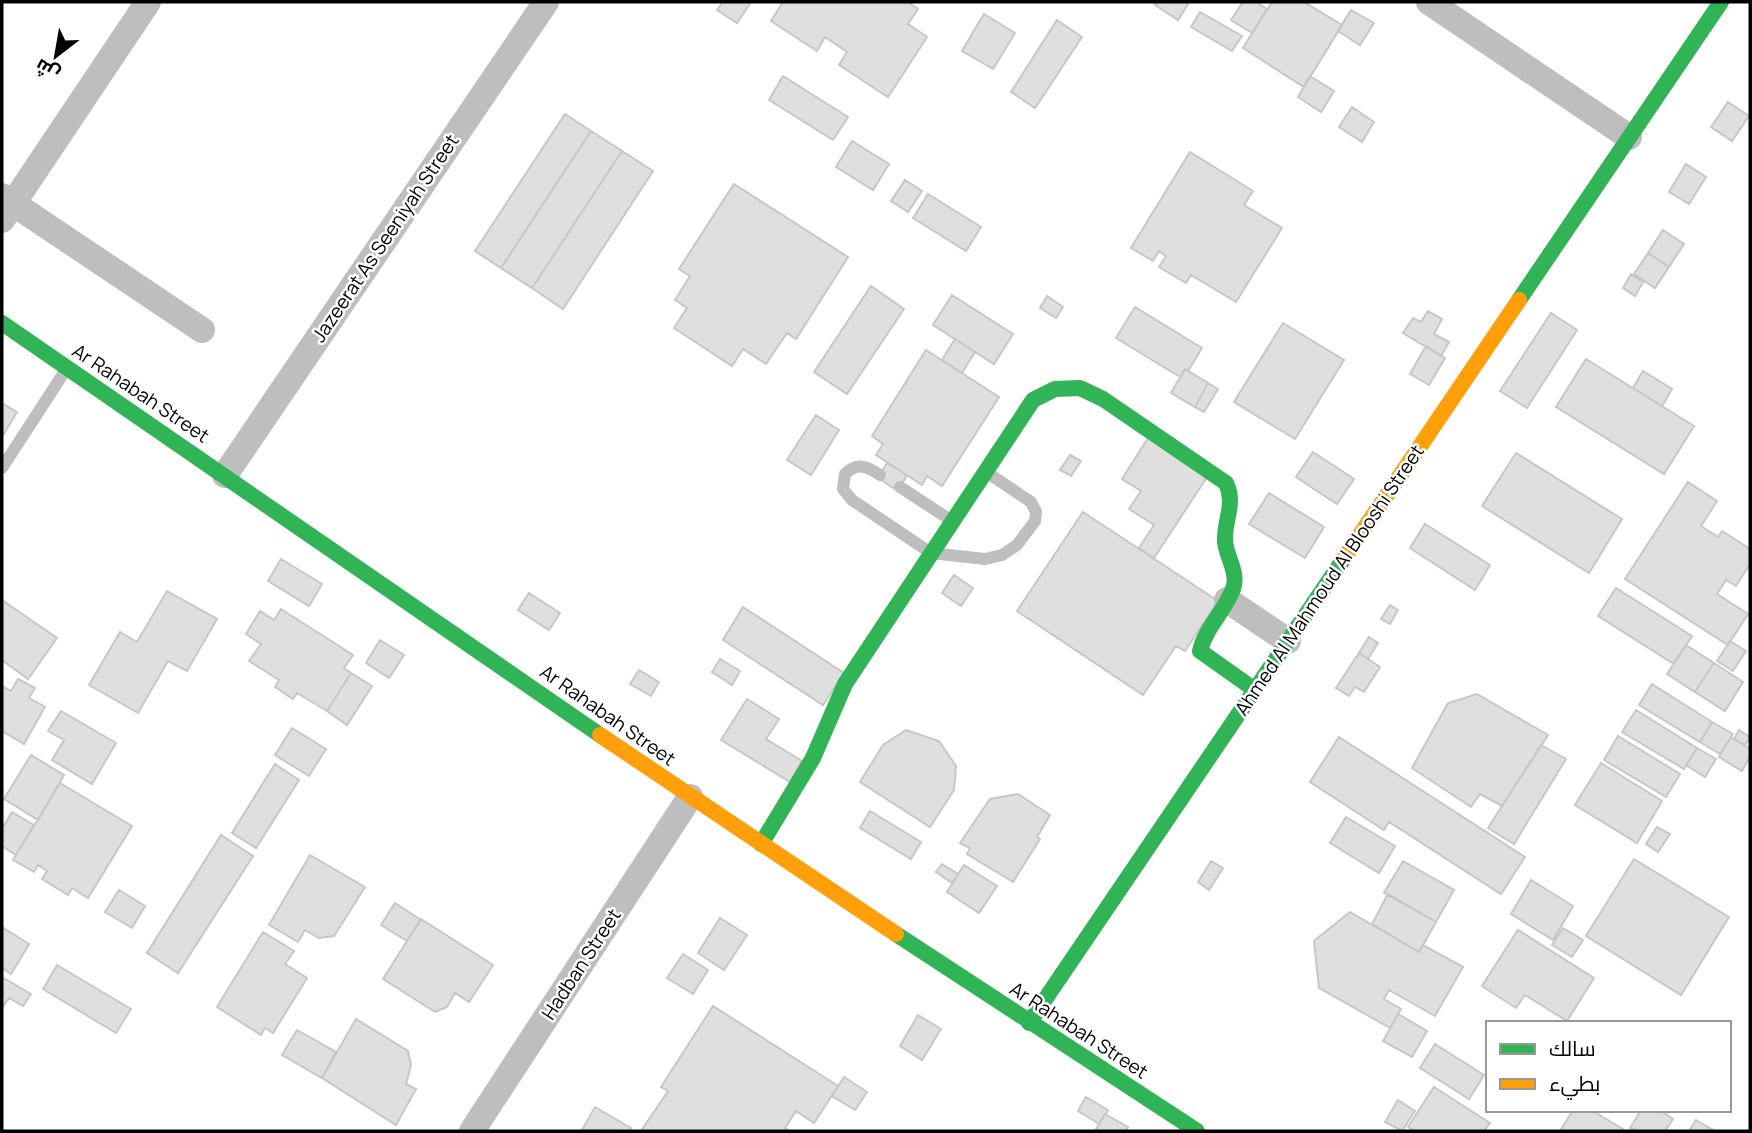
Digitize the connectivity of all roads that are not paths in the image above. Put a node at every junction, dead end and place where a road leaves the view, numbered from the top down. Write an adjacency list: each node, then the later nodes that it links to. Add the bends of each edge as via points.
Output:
1 (148, 2): 6 (street)
2 (546, 2): 12 (street, Jazeerat As Seeniyah Street)
3 (1429, 2): 5 (street)
4 (1721, 2): 5 (street, Ahmed Al Mahmoud Al Blooshi Street)
5 (1629, 137): 18 (street, Ahmed Al Mahmoud Al Blooshi Street)
6 (5, 207): 8 (street)
7 (2, 323): 9 (street, Ar Rahabah Street)
8 (202, 330)
9 (67, 368): 10 (lane); 12 (street, Ar Rahabah Street)
10 (2, 468)
11 (985, 471): 15 (street); 16 (lane, via 1031,502 1035,522 1017,545 1002,555 976,559); 17 (street, via 1033,400 1068,388 1080,388 1103,399 1226,483 1232,492 1226,550 1234,580)
12 (225, 475): 20 (street, Ar Rahabah Street)
13 (880, 475): 16 (lane, via 857,466 845,474 843,489 852,500)
14 (900, 487): 15 (lane)
15 (953, 521): 16 (street)
16 (931, 553): 21 (street, via 840,693 817,750)
17 (1227, 600): 18 (street); 19 (street, via 1200,650)
18 (1289, 641): 19 (street, Ahmed Al Mahmoud Al Blooshi Street)
19 (1255, 690): 22 (street, Ahmed Al Mahmoud Al Blooshi Street)
20 (690, 797): 21 (street, Ar Rahabah Street); 23 (street, Hadban Street)
21 (761, 844): 22 (street, Ar Rahabah Street)
22 (1029, 1023): 24 (street, Ar Rahabah Street)
23 (472, 1131)
24 (1197, 1131)

